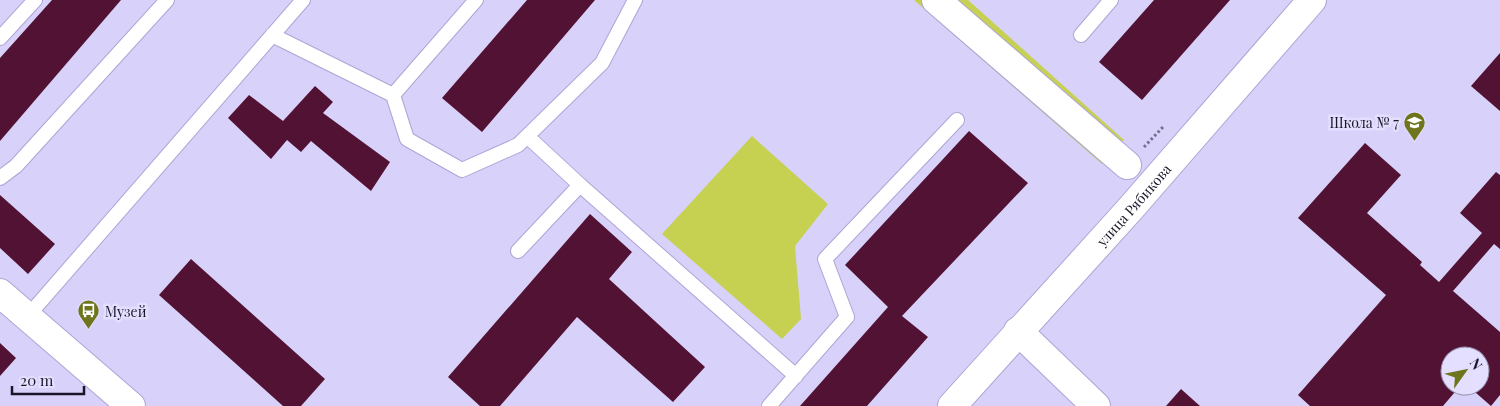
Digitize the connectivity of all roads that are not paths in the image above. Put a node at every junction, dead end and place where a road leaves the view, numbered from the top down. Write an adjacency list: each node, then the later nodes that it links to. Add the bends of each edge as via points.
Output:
1 (35, 0): 11 (lane)
2 (167, 0): 16 (lane, via 16,166)
3 (303, 0): 10 (lane)
4 (476, 0): 12 (lane)
5 (635, 0): 14 (lane, via 602,63)
6 (936, 0): 15 (street)
7 (1111, 0): 9 (lane)
8 (1312, 0): 21 (street, улица Рябикова, via 1131,208)
9 (1081, 34)
10 (272, 35): 12 (lane); 20 (lane)
11 (0, 38)
12 (393, 95): 14 (lane, via 406,139 462,170 518,144)
13 (957, 120): 22 (lane, via 825,259 847,317)
14 (527, 136): 17 (lane)
15 (1127, 165)
16 (0, 178)
17 (580, 185): 18 (lane); 22 (lane)
18 (518, 251)
19 (0, 293): 20 (street)
20 (28, 316): 23 (street)
21 (1018, 331): 25 (street, улица Рябикова); 26 (street)
22 (796, 376): 24 (lane)
23 (131, 406)
24 (769, 406)
25 (952, 406)
26 (1096, 406)

